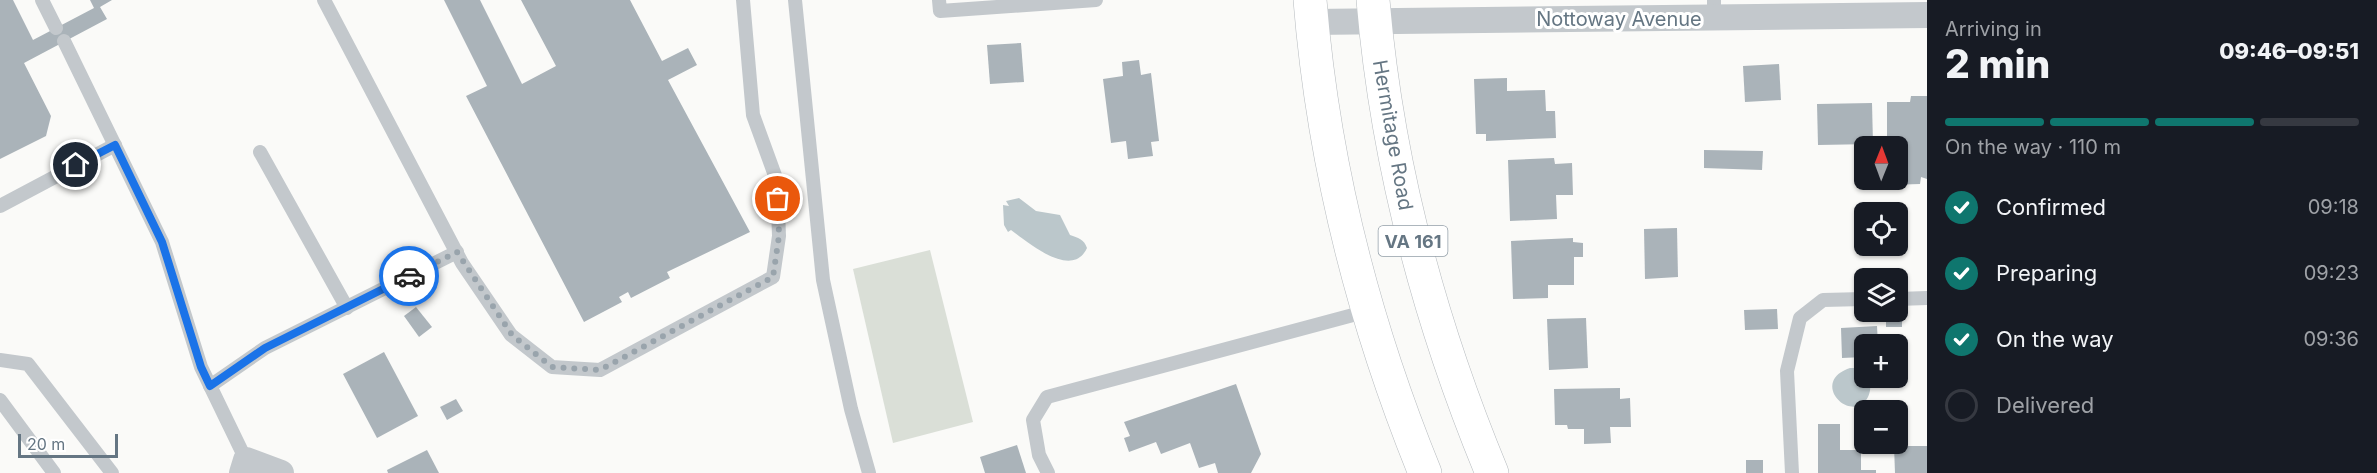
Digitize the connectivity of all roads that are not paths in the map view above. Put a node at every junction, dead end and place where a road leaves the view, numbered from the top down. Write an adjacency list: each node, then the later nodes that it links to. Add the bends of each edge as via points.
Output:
1 (42, 0): 11 (lane)
2 (324, 0): 16 (lane)
3 (743, 0): 16 (lane, via 753,115 777,181 779,236 773,277 600,370 552,367 512,335)
4 (796, 0): 29 (lane, via 823,280)
5 (939, 0): 6 (lane, via 940,11)
6 (1096, 0)
7 (1714, 9): 9 (street, Nottoway Avenue); 10 (street, Nottoway Avenue)
8 (1311, 11): 9 (street, Nottoway Avenue); 21 (main road, VA 161, via 1334,171)
9 (1374, 11): 32 (main road, Hermitage Road / VA 161, via 1390,133 1416,254 1452,369)
10 (1927, 15)
11 (56, 28)
12 (64, 42): 13 (lane)
13 (115, 145): 15 (lane); 23 (lane, via 162,242)
14 (260, 152): 20 (lane)
15 (0, 206)
16 (457, 252): 20 (lane)
17 (1927, 298): 19 (lane)
18 (1854, 299): 33 (lane, via 1823,300 1800,318 1787,371)
19 (1908, 299)
20 (347, 308): 23 (lane, via 265,348)
21 (1368, 311): 30 (lane, via 1047,397 1034,420 1039,455); 31 (main road, VA 161)
22 (0, 360): 28 (lane, via 28,364)
23 (210, 386): 25 (lane)
24 (0, 400): 27 (lane)
25 (244, 467): 26 (street)
26 (279, 472)
27 (54, 473)
28 (112, 473)
29 (868, 473)
30 (1048, 473)
31 (1425, 473)
32 (1492, 473)
33 (1792, 473)

